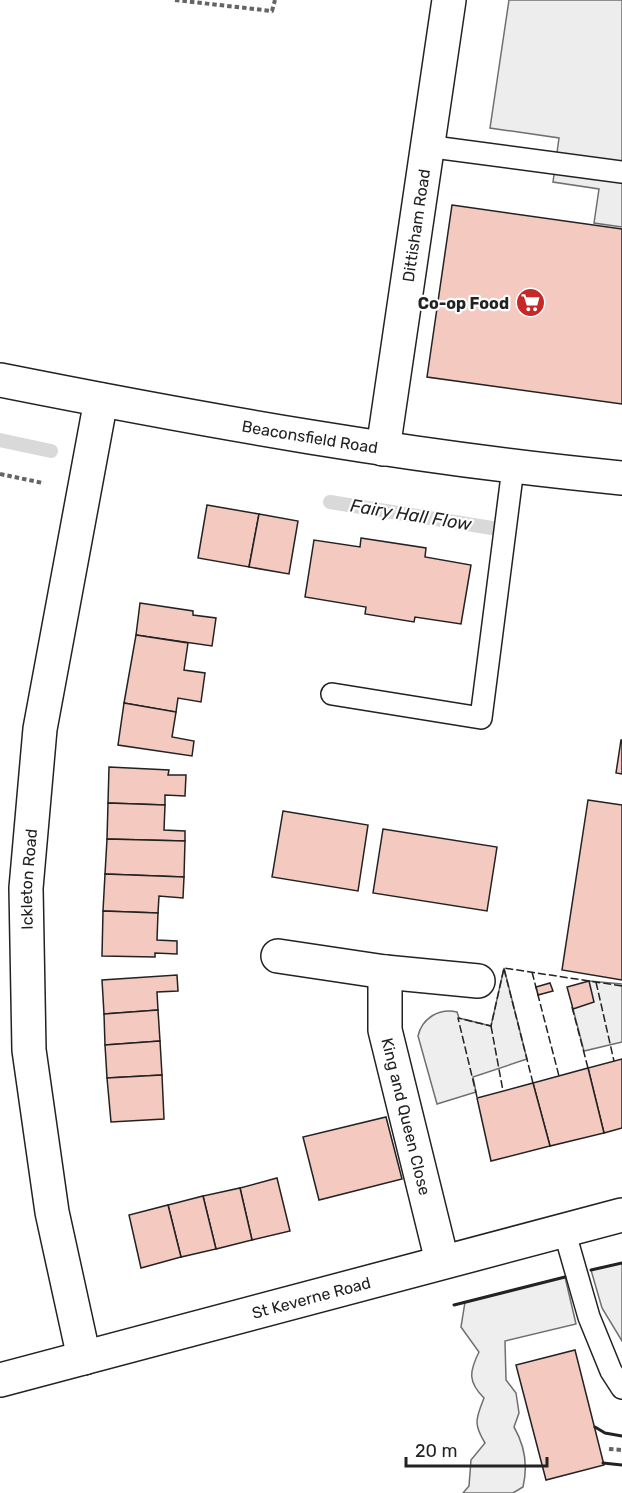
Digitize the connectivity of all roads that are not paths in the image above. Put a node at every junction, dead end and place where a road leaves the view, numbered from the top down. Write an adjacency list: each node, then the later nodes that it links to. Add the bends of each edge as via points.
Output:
1 (449, 0): 2 (street, Dittisham Road)
2 (426, 146): 3 (lane); 6 (street, Dittisham Road)
3 (622, 172)
4 (0, 380): 5 (street, Beaconsfield Road)
5 (101, 400): 6 (street, Beaconsfield Road); 16 (street, Ickleton Road, via 40,729 26,888 29,1050 52,1212)
6 (383, 449): 7 (street, Beaconsfield Road)
7 (513, 468): 8 (street, Beaconsfield Road); 9 (lane, via 481,718)
8 (622, 478)
9 (332, 694)
10 (278, 956): 11 (street)
11 (385, 972): 12 (street); 15 (street, King and Queen Close, via 385,1030)
12 (478, 981)
13 (622, 1215): 14 (street, St Keverne Road)
14 (564, 1230): 15 (street, St Keverne Road); 18 (lane, via 589,1317 610,1371)
15 (442, 1261): 16 (street, St Keverne Road)
16 (84, 1358): 17 (street, St Keverne Road)
17 (0, 1380)
18 (622, 1388)

